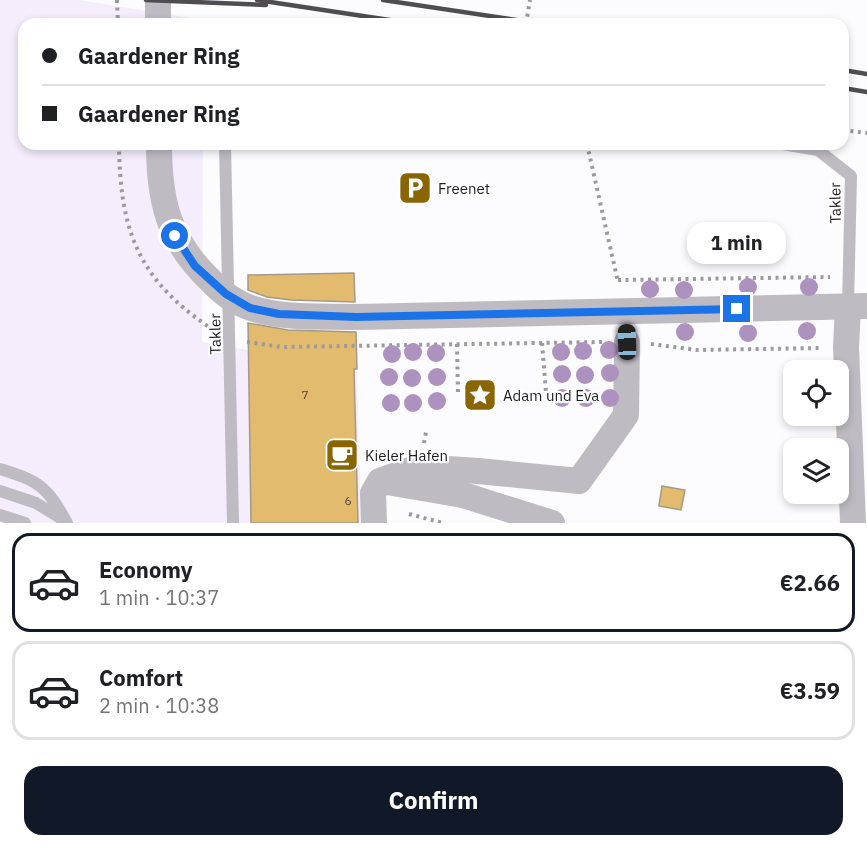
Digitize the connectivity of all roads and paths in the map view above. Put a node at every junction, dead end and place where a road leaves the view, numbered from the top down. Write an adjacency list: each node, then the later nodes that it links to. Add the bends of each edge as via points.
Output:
1 (117, 0): 4 (path)
2 (158, 0): 5 (street)
3 (530, 0): 6 (path)
4 (118, 18)
5 (158, 18)
6 (527, 18)
7 (849, 131): 8 (path)
8 (867, 133)
9 (159, 150): 16 (street, via 159,178 175,236 195,266 238,302 293,316)
10 (225, 150): 31 (lane, Takler)
11 (588, 150): 14 (path)
12 (818, 150): 13 (lane, Takler, via 851,176)
13 (850, 276): 14 (path); 15 (lane, Takler)
14 (618, 280): 16 (path)
15 (858, 306): 16 (street); 20 (street)
16 (626, 327): 17 (path); 20 (path, via 697,350); 24 (street, via 626,415 579,481 418,467)
17 (542, 343): 18 (path); 21 (path)
18 (457, 344): 19 (path); 22 (path)
19 (357, 346)
20 (846, 347): 28 (street)
21 (546, 392)
22 (458, 394)
23 (0, 469): 29 (lane, via 36,481)
24 (380, 481): 32 (street, via 373,493); 34 (street, via 463,495)
25 (0, 491): 29 (lane, via 36,503)
26 (402, 512): 33 (path)
27 (0, 515): 30 (lane)
28 (858, 520)
29 (66, 522)
30 (26, 523)
31 (233, 523)
32 (374, 523)
33 (443, 523)
34 (552, 523)

